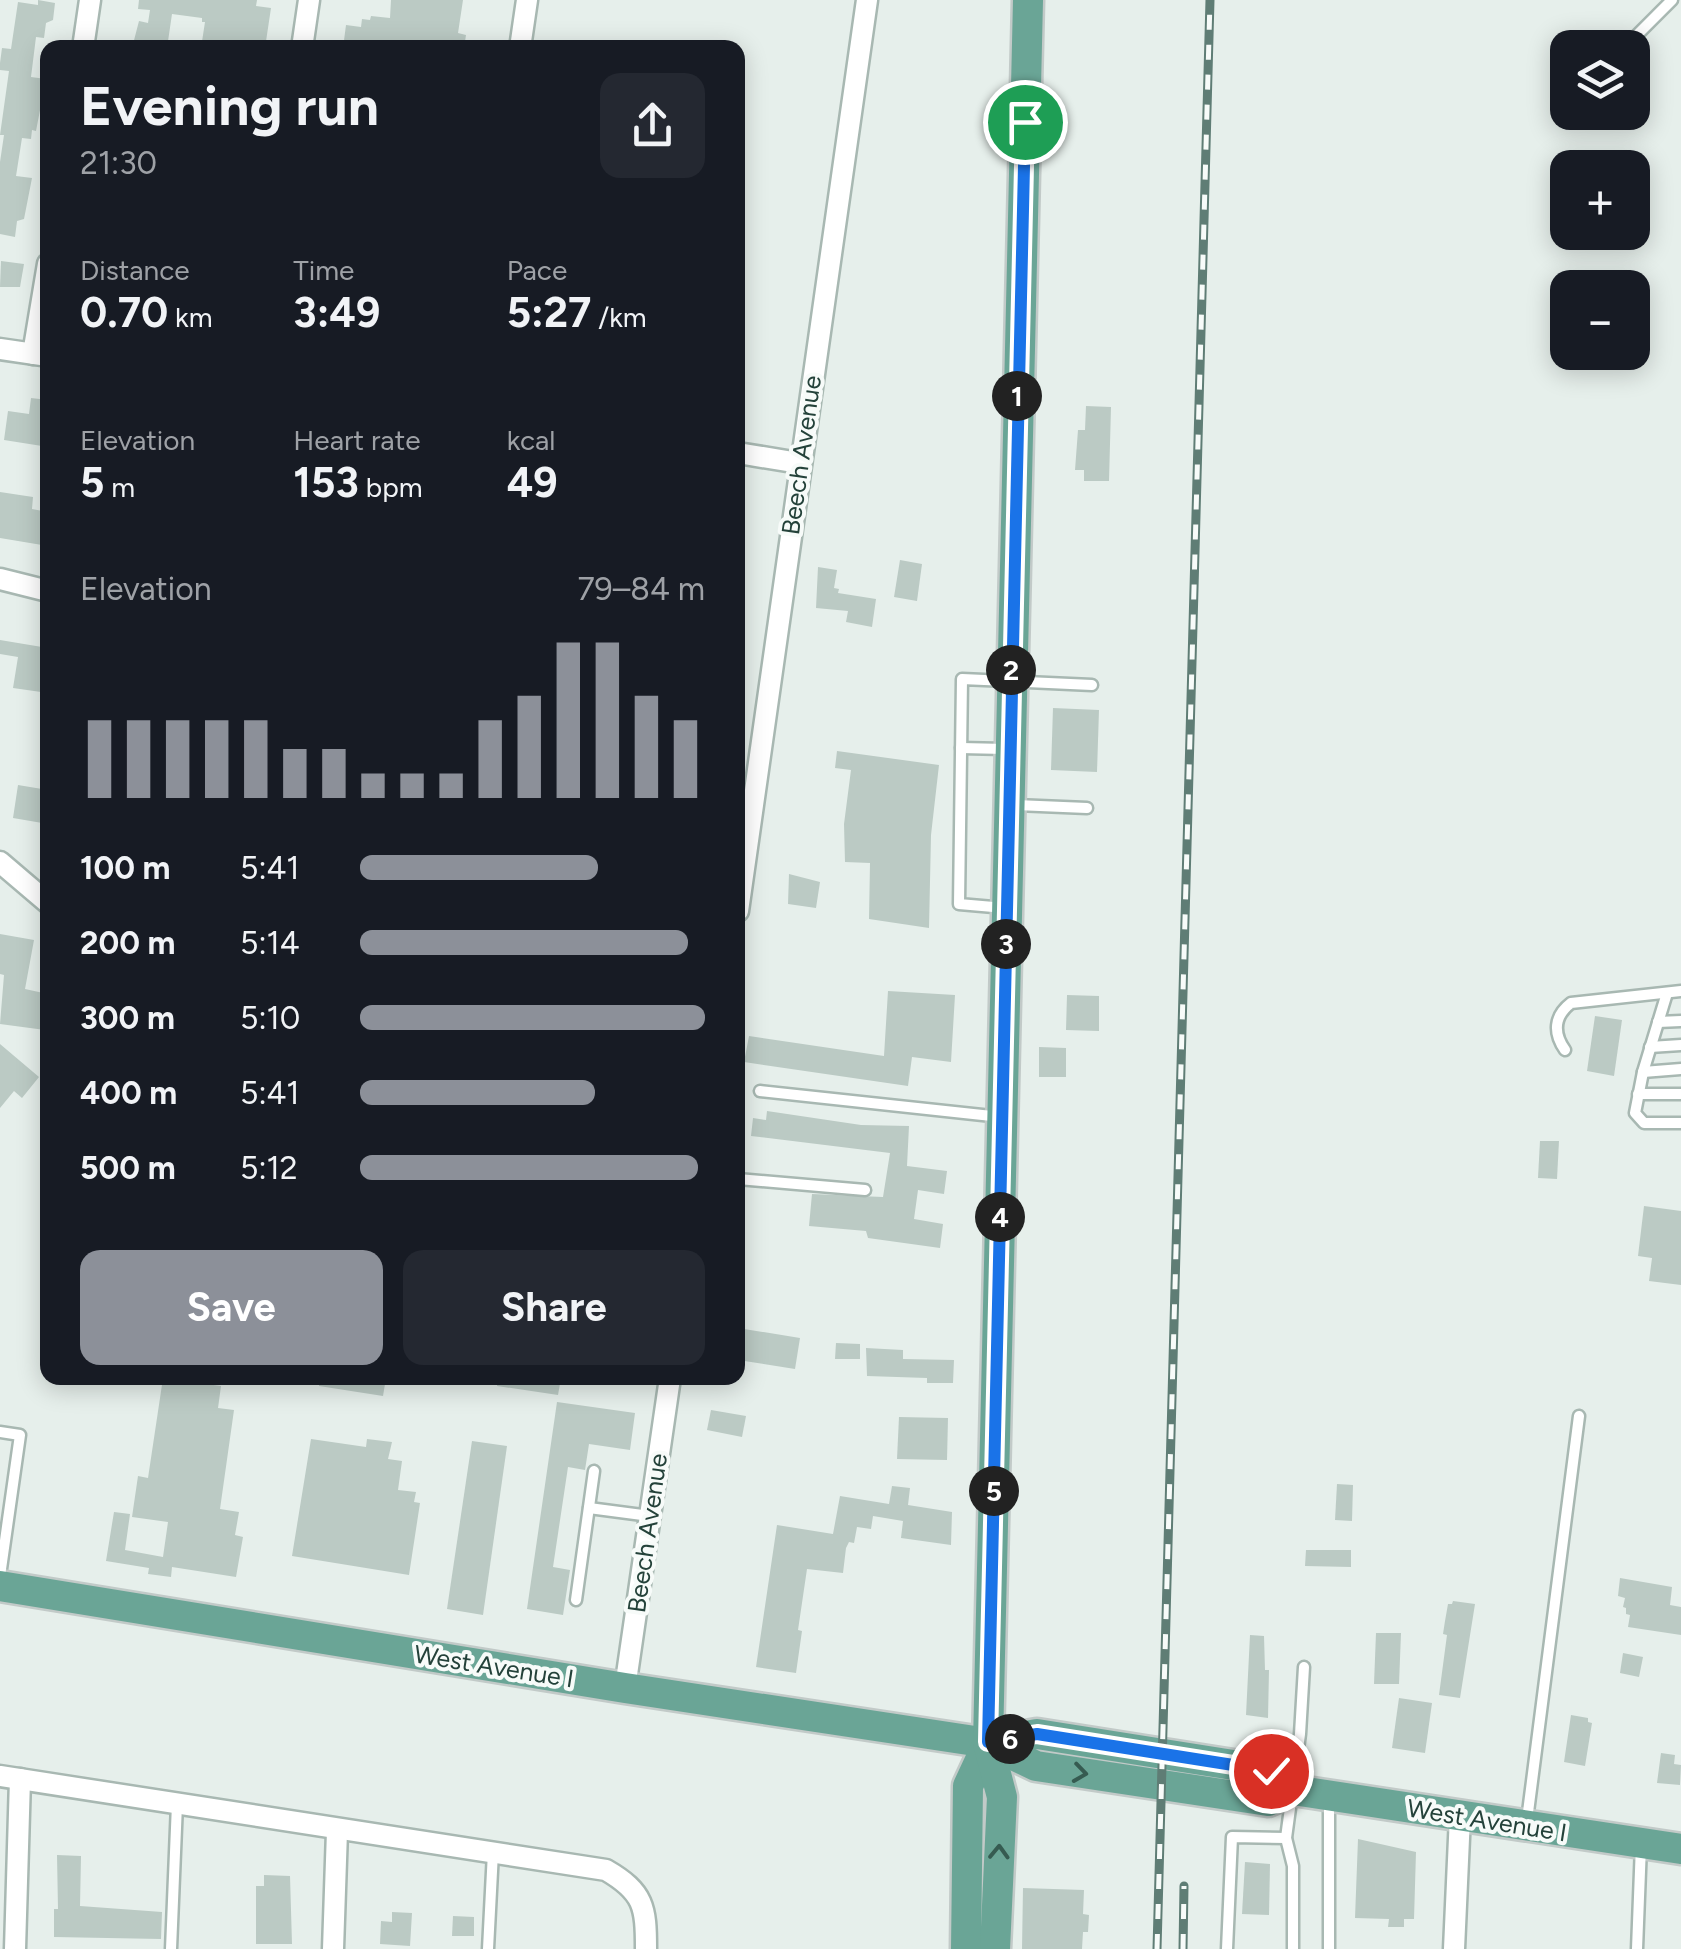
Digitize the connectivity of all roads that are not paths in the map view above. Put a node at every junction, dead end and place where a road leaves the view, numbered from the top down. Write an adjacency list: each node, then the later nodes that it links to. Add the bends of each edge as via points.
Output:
1 (90, 0): 8 (street)
2 (309, 0): 9 (street)
3 (526, 0): 10 (street)
4 (867, 0): 14 (street, Beech Avenue)
5 (1028, 0): 17 (main road)
6 (1672, 0): 7 (lane)
7 (1642, 30)
8 (83, 40)
9 (303, 40)
10 (521, 40)
11 (0, 349): 12 (street)
12 (40, 355)
13 (745, 454): 14 (street)
14 (799, 463): 23 (street, Beech Avenue)
15 (0, 578): 16 (street)
16 (40, 589)
17 (1011, 680): 18 (lane); 19 (lane, via 962,680); 20 (main road)
18 (1092, 685)
19 (961, 748): 20 (lane); 26 (lane, via 958,904)
20 (1010, 749): 21 (main road)
21 (1008, 805): 22 (lane); 26 (main road)
22 (1086, 808)
23 (745, 838)
24 (0, 862): 25 (street)
25 (40, 895)
26 (1006, 908): 39 (main road)
27 (1681, 991): 28 (lane)
28 (1668, 993): 30 (lane); 33 (lane, via 1571,1003 1556,1030)
29 (1681, 1021): 30 (lane)
30 (1658, 1022): 32 (lane)
31 (1681, 1046): 32 (lane)
32 (1650, 1047): 35 (lane)
33 (1565, 1050)
34 (1681, 1069): 35 (lane)
35 (1643, 1072): 37 (lane)
36 (760, 1090): 39 (lane)
37 (1638, 1094): 38 (lane); 40 (lane, via 1635,1113 1644,1124)
38 (1681, 1094)
39 (1002, 1117): 54 (main road)
40 (1681, 1122)
41 (745, 1180): 42 (lane)
42 (865, 1190)
43 (669, 1385): 48 (street, Beech Avenue)
44 (1579, 1416): 60 (lane)
45 (0, 1432): 49 (lane, via 20,1435)
46 (594, 1471): 47 (lane)
47 (588, 1508): 48 (lane); 51 (lane)
48 (650, 1516): 53 (street, Beech Avenue)
49 (0, 1576)
50 (0, 1586): 53 (main road, West Avenue I)
51 (576, 1600)
52 (1304, 1667): 56 (lane)
53 (626, 1688): 54 (main road, West Avenue I)
54 (988, 1742): 56 (main road, West Avenue I, via 1036,1766 1268,1800); 71 (main road, via 968,1786); 72 (main road, one-way to 54, via 1002,1797)
55 (10, 1777): 58 (street); 66 (street)
56 (1293, 1790): 57 (main road, West Avenue I); 62 (lane)
57 (1329, 1795): 59 (main road, West Avenue I); 75 (lane)
58 (177, 1804): 61 (street); 67 (lane)
59 (1460, 1816): 60 (main road, West Avenue I); 76 (street)
60 (1526, 1826): 63 (main road, West Avenue I)
61 (337, 1830): 65 (street); 68 (street)
62 (1286, 1838): 73 (lane, via 1232,1837); 74 (lane)
63 (1641, 1844): 64 (main road, West Avenue I); 77 (lane)
64 (1681, 1849)
65 (493, 1852): 69 (lane); 70 (street, via 606,1870 628,1883 644,1903)
66 (15, 1949)
67 (171, 1949)
68 (333, 1949)
69 (488, 1949)
70 (646, 1949)
71 (966, 1949)
72 (995, 1949)
73 (1227, 1949)
74 (1294, 1949)
75 (1329, 1949)
76 (1454, 1949)
77 (1636, 1949)

